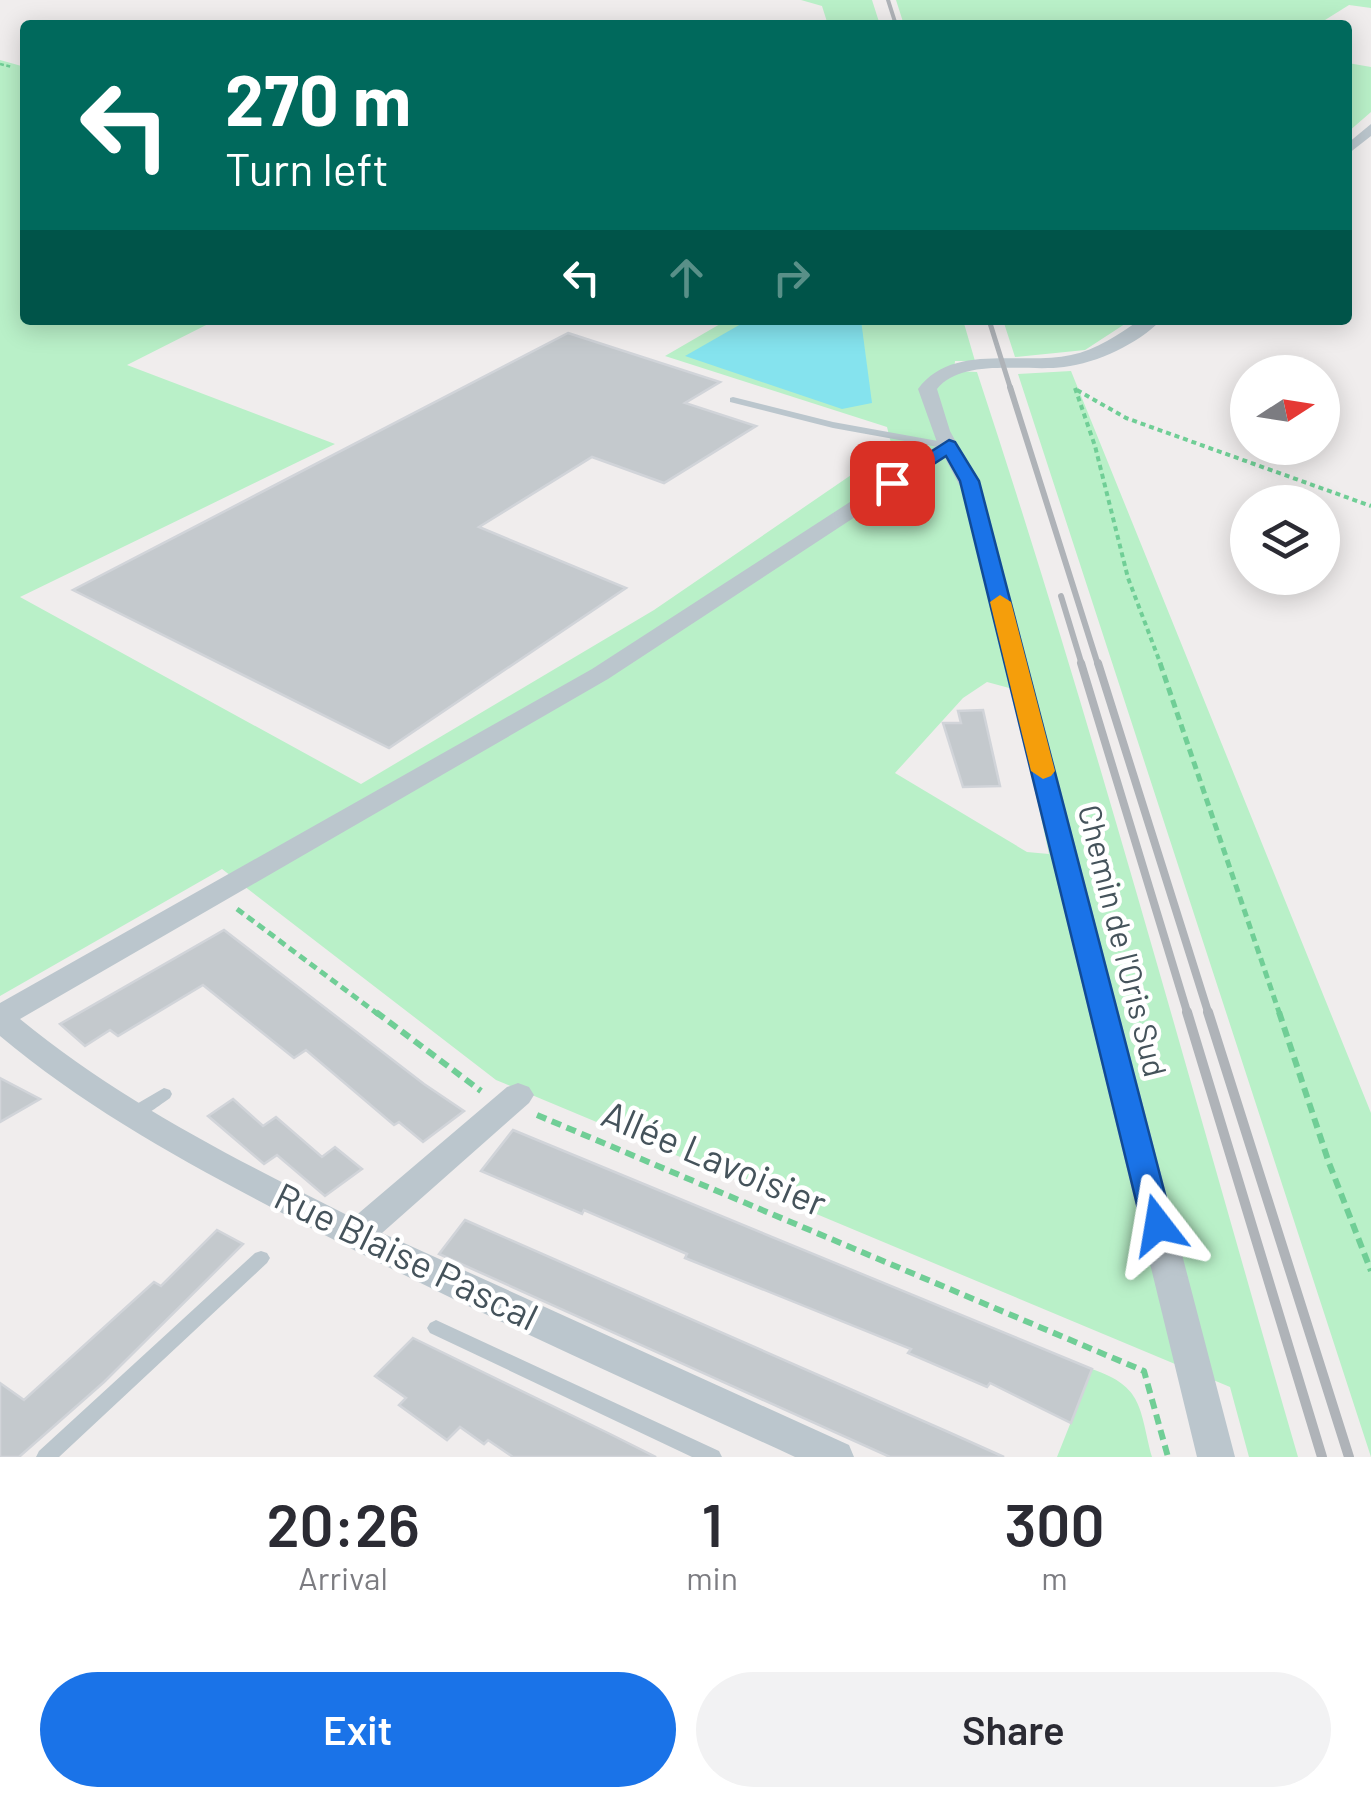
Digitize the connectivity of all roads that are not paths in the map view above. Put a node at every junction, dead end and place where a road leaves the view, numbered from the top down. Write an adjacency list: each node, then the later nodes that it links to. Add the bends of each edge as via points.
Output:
1 (1371, 128): 2 (street)
2 (1352, 146)
3 (1144, 325): 5 (street, Chemin de l'Oris Sud, via 1103,350 1055,364 963,367 932,380 927,390)
4 (732, 400): 5 (lane)
5 (949, 446): 6 (street, via 600,674); 16 (street, Chemin de l'Oris Sud, via 972,490)
6 (0, 1018): 9 (street, Rue Blaise Pascal)
7 (164, 1094): 9 (lane)
8 (513, 1099): 10 (street)
9 (132, 1115): 10 (street, Rue Blaise Pascal)
10 (355, 1236): 15 (street, Rue Blaise Pascal)
11 (262, 1258): 13 (lane)
12 (436, 1328): 14 (lane)
13 (46, 1457)
14 (712, 1457)
15 (835, 1457)
16 (1216, 1457)

